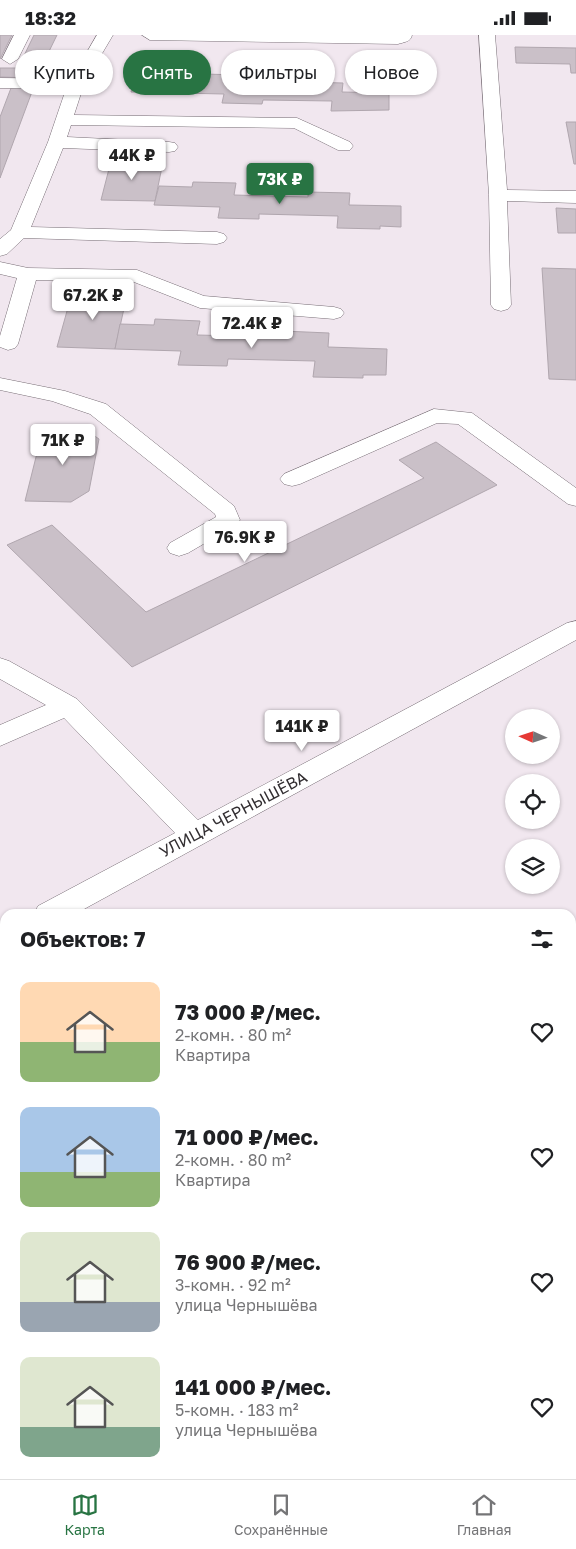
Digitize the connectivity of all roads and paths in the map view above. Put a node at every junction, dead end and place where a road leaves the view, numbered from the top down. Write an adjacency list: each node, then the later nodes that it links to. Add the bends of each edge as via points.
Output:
1 (22, 35): 7 (street)
2 (105, 35): 6 (street)
3 (150, 35): 4 (street, via 398,39)
4 (404, 35)
5 (487, 35): 15 (street)
6 (96, 50)
7 (10, 59)
8 (0, 83): 9 (street)
9 (15, 83)
10 (72, 95): 11 (street)
11 (64, 120): 12 (street); 13 (street, via 297,123)
12 (57, 142): 14 (street); 17 (street)
13 (344, 146)
14 (168, 147)
15 (498, 195): 16 (street); 22 (street)
16 (576, 197)
17 (19, 232): 18 (street); 19 (street)
18 (217, 238)
19 (0, 250)
20 (0, 268): 21 (street)
21 (28, 274): 23 (street, via 137,276 200,302); 24 (street)
22 (501, 305)
23 (334, 313)
24 (8, 343)
25 (0, 384): 28 (street, via 98,409 226,511 228,520)
26 (292, 479): 27 (street, via 434,416 464,418)
27 (576, 499)
28 (179, 548)
29 (576, 629): 33 (street, УЛИЦА ЧЕРНЫШЁВА)
30 (0, 667): 31 (street)
31 (68, 707): 32 (street); 33 (street)
32 (0, 735)
33 (195, 835): 34 (street, УЛИЦА ЧЕРНЫШЁВА)
34 (58, 909)

